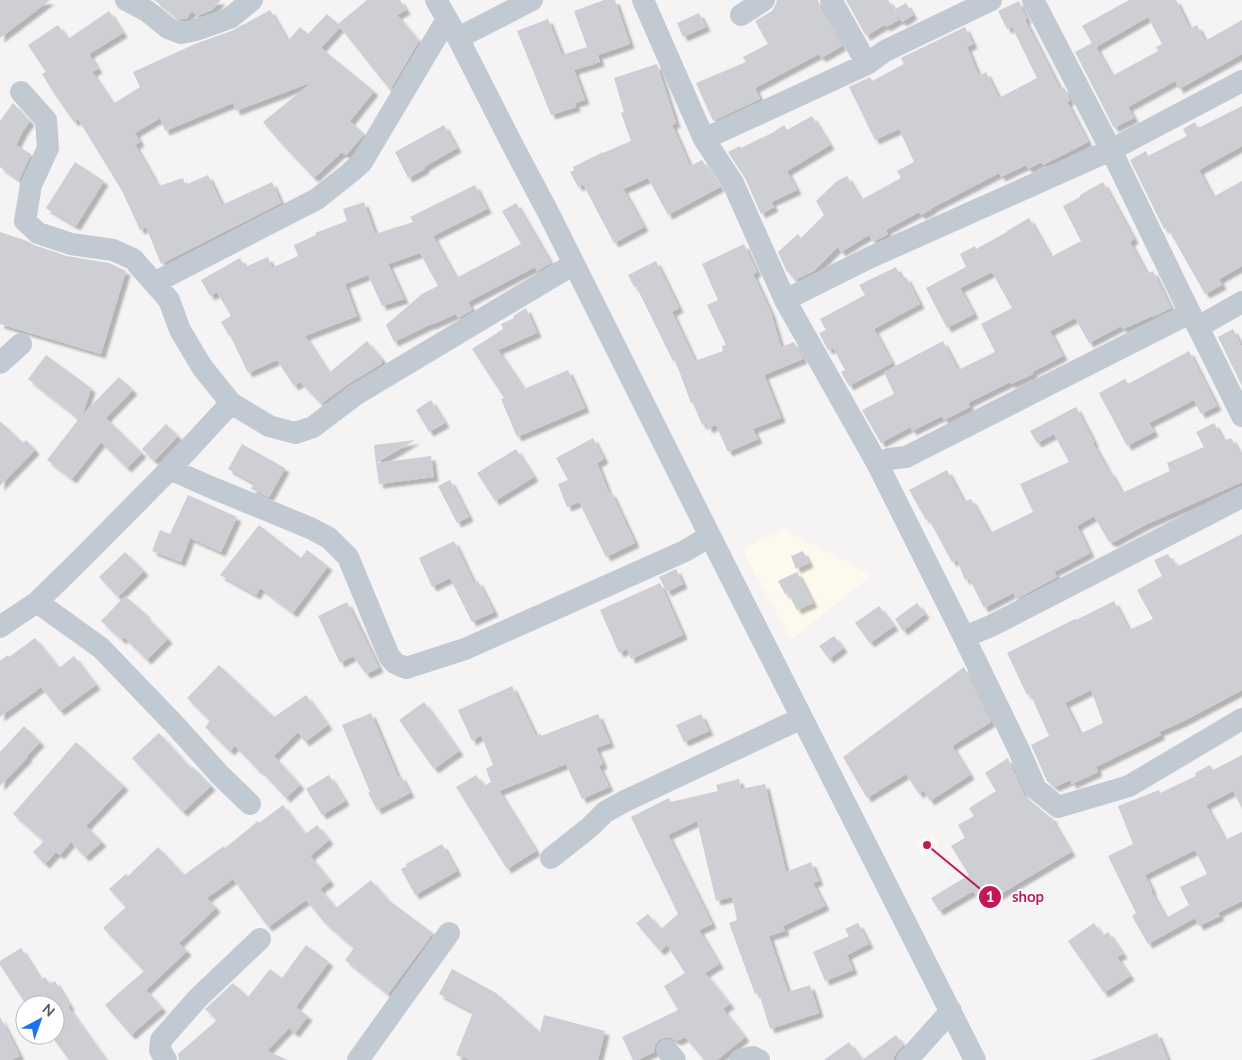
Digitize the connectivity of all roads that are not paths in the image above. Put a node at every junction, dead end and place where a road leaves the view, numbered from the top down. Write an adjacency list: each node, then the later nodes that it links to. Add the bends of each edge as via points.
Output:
1 (126, 0): 2 (street, via 181,33 230,18)
2 (252, 0)
3 (532, 0): 10 (street)
4 (643, 0): 14 (street)
5 (764, 0): 9 (street)
6 (831, 0): 11 (street)
7 (991, 0): 11 (street, via 885,51)
8 (1033, 0): 15 (street)
9 (741, 15)
10 (447, 19): 16 (street); 17 (street, via 362,162 351,172 317,199)
11 (867, 64): 14 (street)
12 (1242, 81): 15 (street)
13 (21, 92): 17 (street, via 46,120 48,148 31,185 25,221 38,233 71,244 113,250 133,259)
14 (704, 139): 18 (street, via 732,183)
15 (1111, 150): 18 (street, via 872,257); 20 (street)
16 (574, 264): 23 (street, via 355,395 313,427 296,433 268,426); 28 (street)
17 (154, 282): 23 (street, via 169,300 180,330 202,367)
18 (785, 300): 25 (street)
19 (1242, 302): 20 (street)
20 (1194, 320): 24 (street); 25 (street, via 906,457)
21 (21, 344): 22 (street)
22 (0, 363)
23 (231, 403): 26 (street)
24 (1242, 416)
25 (877, 463): 31 (street)
26 (170, 468): 28 (street, via 329,538 348,558 390,656 395,663 406,668 465,649 685,551); 29 (street)
27 (1242, 497): 31 (street)
28 (710, 536): 32 (street)
29 (37, 602): 30 (street); 34 (street, via 101,648)
30 (0, 627)
31 (964, 637): 33 (street, via 1036,789 1058,807 1129,786)
32 (802, 718): 35 (street, via 624,801 605,812); 38 (street)
33 (1242, 719)
34 (250, 804)
35 (551, 858)
36 (449, 934): 40 (street)
37 (260, 939): 39 (street, via 198,998 161,1040 160,1050)
38 (951, 1011): 43 (street); 44 (street)
39 (166, 1060)
40 (358, 1060)
41 (740, 1060): 42 (street, via 753,1057)
42 (759, 1060)
43 (907, 1060)
44 (975, 1060)

